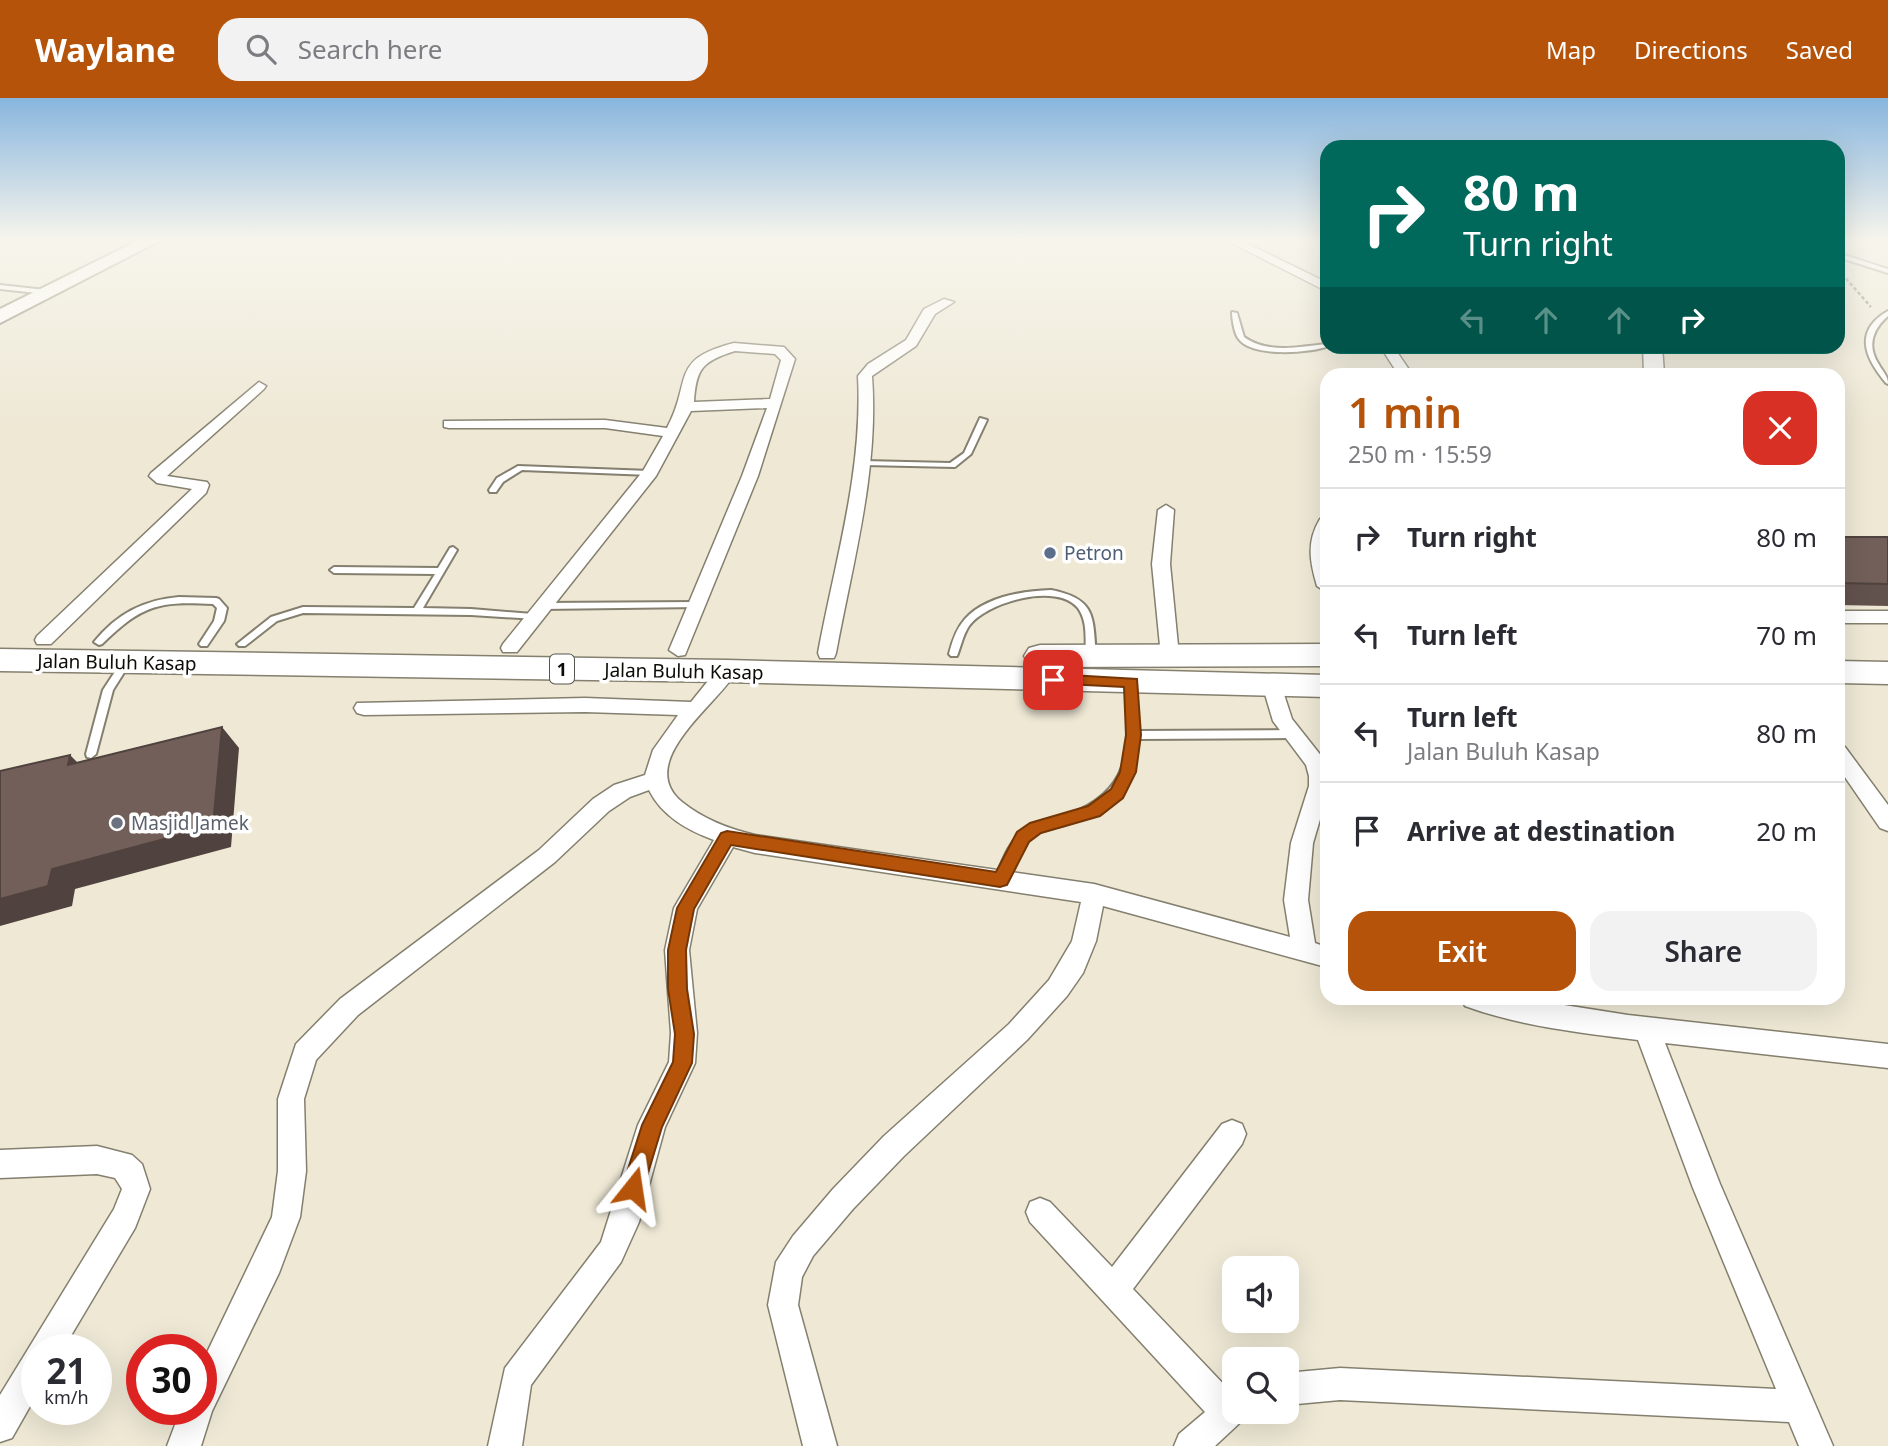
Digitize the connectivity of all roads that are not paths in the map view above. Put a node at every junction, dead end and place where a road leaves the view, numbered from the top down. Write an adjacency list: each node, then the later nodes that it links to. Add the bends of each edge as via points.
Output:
1 (26, 303): 5 (main road)
2 (946, 303): 14 (street, via 929,312 909,345 868,370)
3 (1234, 313): 6 (lane, via 1241,338 1257,348)
4 (1888, 313): 7 (lane, via 1870,331 1869,354)
5 (0, 317)
6 (1320, 346)
7 (1888, 382)
8 (259, 386): 29 (street, via 157,476 196,483 200,490)
9 (776, 403): 10 (street); 10 (street, via 788,359 785,354 769,347 734,347 698,363 688,384); 23 (street)
10 (686, 407): 13 (street)
11 (983, 420): 14 (lane, via 967,454 952,465)
12 (449, 424): 13 (street, via 605,424)
13 (673, 433): 15 (street)
14 (864, 463): 35 (street)
15 (650, 473): 16 (lane, via 521,468); 25 (street)
16 (492, 490)
17 (1166, 510): 39 (street, via 1161,564)
18 (1320, 536): 20 (street)
19 (453, 550): 22 (lane)
20 (1320, 565)
21 (334, 570): 22 (lane)
22 (441, 571): 24 (lane)
23 (697, 605): 25 (lane); 34 (street)
24 (416, 611): 25 (lane); 32 (lane, via 303,610 274,619)
25 (538, 611): 33 (street)
26 (1845, 617): 27 (street)
27 (1888, 617)
28 (0, 639): 29 (highway, Jalan Buluh Kasap / 1)
29 (44, 640): 30 (highway, Jalan Buluh Kasap / 1)
30 (99, 642): 31 (highway, Jalan Buluh Kasap / 1); 31 (lane, via 120,620 166,598 216,601 222,608)
31 (204, 644): 32 (highway, Jalan Buluh Kasap / 1)
32 (242, 644): 33 (highway, Jalan Buluh Kasap / 1)
33 (510, 648): 34 (highway, Jalan Buluh Kasap / 1)
34 (678, 650): 35 (highway, Jalan Buluh Kasap / 1)
35 (827, 653): 36 (highway, Jalan Buluh Kasap / 1)
36 (954, 654): 38 (highway, Jalan Buluh Kasap / 1); 38 (lane, via 960,632 970,620 1015,595 1037,592 1061,596 1077,604 1088,617)
37 (1320, 655): 39 (highway, Jalan Buluh Kasap / 1)
38 (1091, 656): 39 (highway, Jalan Buluh Kasap / 1)
39 (1170, 656)
40 (0, 660): 41 (highway, Jalan Buluh Kasap / 1)
41 (125, 663): 42 (highway, Jalan Buluh Kasap / 1); 54 (lane, via 108,690)
42 (727, 671): 45 (highway, Jalan Buluh Kasap / 1); 51 (street)
43 (1845, 672): 44 (highway)
44 (1888, 673)
45 (1132, 682): 46 (highway, Jalan Buluh Kasap / 1); 53 (lane)
46 (1272, 684): 47 (highway, Jalan Buluh Kasap / 1); 52 (street, via 1276,704)
47 (1320, 686)
48 (1845, 691): 49 (highway)
49 (1888, 692)
50 (364, 708): 51 (street, via 586,705)
51 (695, 709): 56 (street, via 665,750)
52 (1292, 734): 53 (lane); 61 (street, via 1316,762 1320,776 1302,843 1296,900)
53 (1134, 735): 59 (lane, via 1128,772 1117,793 1094,811 1036,828 1023,837)
54 (90, 754)
55 (1845, 762): 57 (street)
56 (655, 779): 58 (street, via 671,805); 71 (street, via 622,791 601,806 488,904 349,1007 305,1053 291,1099 292,1171 286,1217)
57 (1888, 822)
58 (727, 838): 59 (street); 80 (street, via 685,908 677,950 682,1063 652,1125 624,1222 611,1252 516,1379)
59 (1000, 880): 60 (street)
60 (1094, 894): 61 (street); 81 (street, via 1084,941 1058,988 843,1199 803,1246 787,1273 783,1305)
61 (1304, 949): 62 (street)
62 (1320, 955)
63 (1511, 1005): 64 (street)
64 (1648, 1031): 65 (street); 75 (street, via 1707,1188)
65 (1888, 1056)
66 (1232, 1134): 69 (street)
67 (0, 1164): 70 (street, via 97,1160 122,1165 132,1174 136,1189 125,1219)
68 (1040, 1212): 69 (street)
69 (1115, 1289): 74 (street)
70 (54, 1334)
71 (217, 1366)
72 (1299, 1388): 75 (street, via 1339,1384)
73 (21, 1390): 78 (street)
74 (1222, 1401)
75 (1800, 1406): 83 (street)
76 (1222, 1417): 82 (street)
77 (191, 1425): 79 (street)
78 (0, 1426)
79 (184, 1446)
80 (505, 1446)
81 (820, 1446)
82 (1192, 1446)
83 (1816, 1446)

